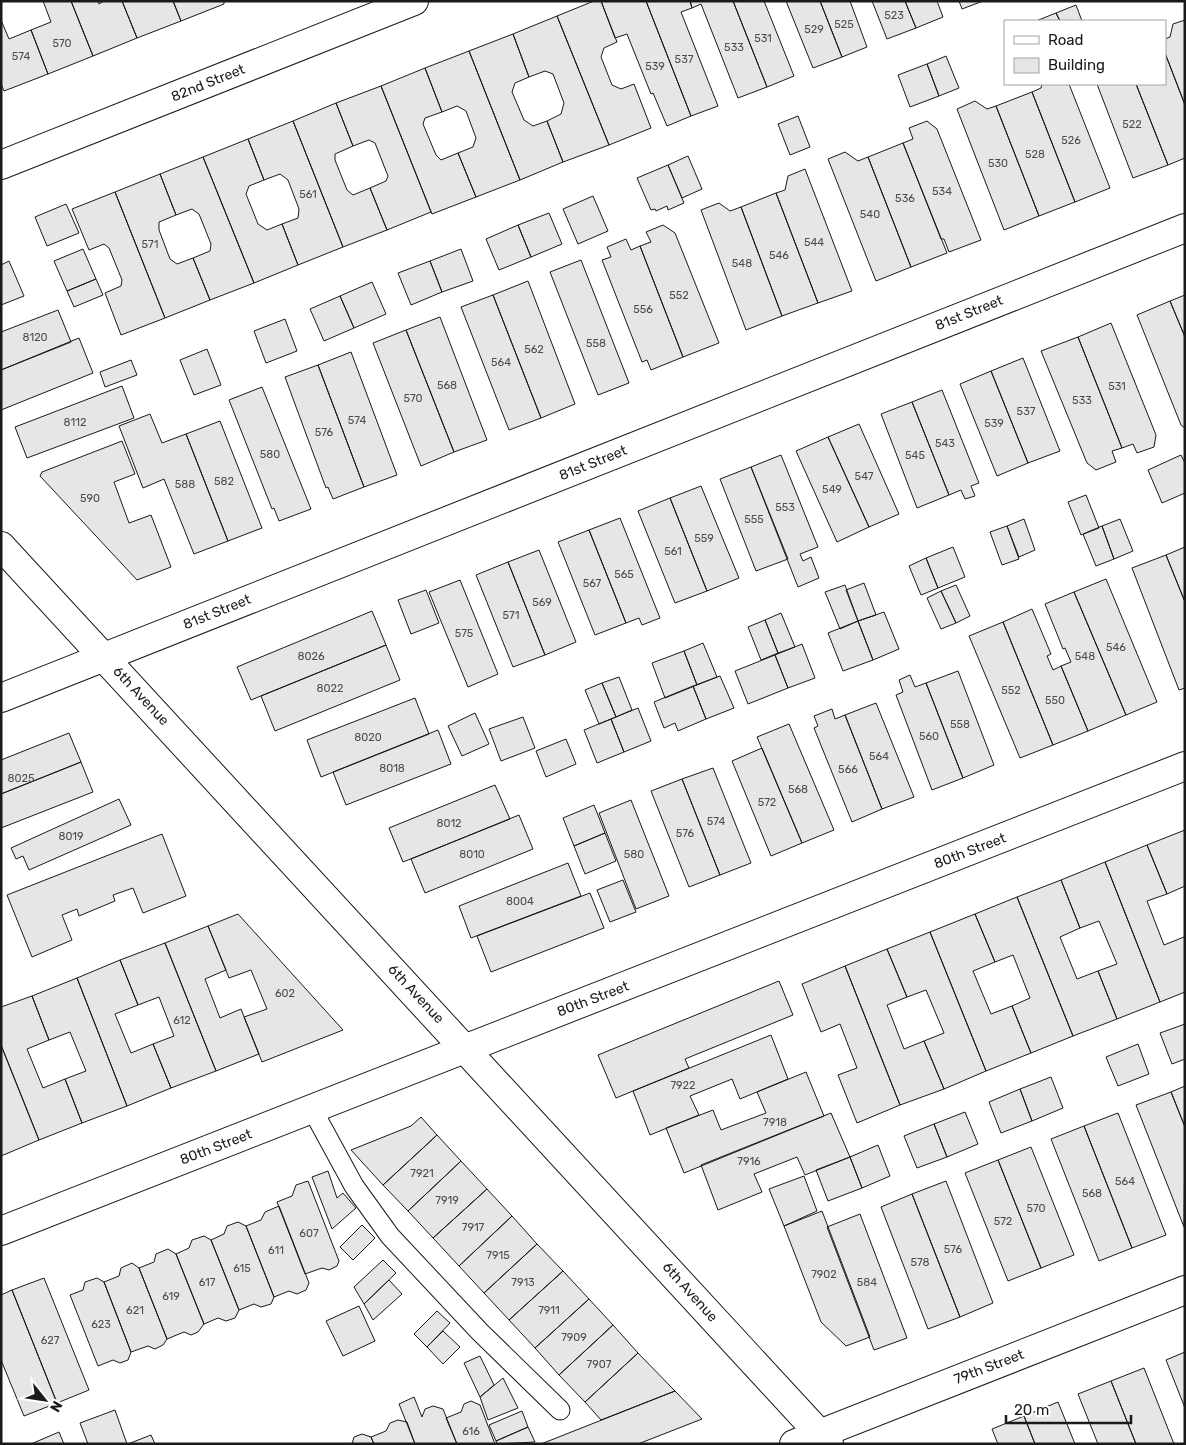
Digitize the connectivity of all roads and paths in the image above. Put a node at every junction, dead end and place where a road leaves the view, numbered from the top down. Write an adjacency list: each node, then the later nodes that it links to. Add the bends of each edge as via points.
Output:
1 (414, 1): 2 (street, 82nd Street)
2 (1, 164)
3 (1185, 228): 5 (street, 81st Street)
4 (1, 546): 5 (street, 6th Avenue)
5 (104, 656): 6 (street, 81st Street); 8 (street, 6th Avenue)
6 (1, 698)
7 (1185, 766): 8 (street, 80th Street)
8 (466, 1049): 9 (street, 80th Street); 13 (street, 6th Avenue)
9 (312, 1110): 10 (street, 80th Street); 12 (lane, via 354,1186 390,1236 480,1332)
10 (1, 1231)
11 (1185, 1290): 13 (street, 79th Street)
12 (560, 1410)
13 (824, 1439): 14 (street, 79th Street)
14 (794, 1444)

